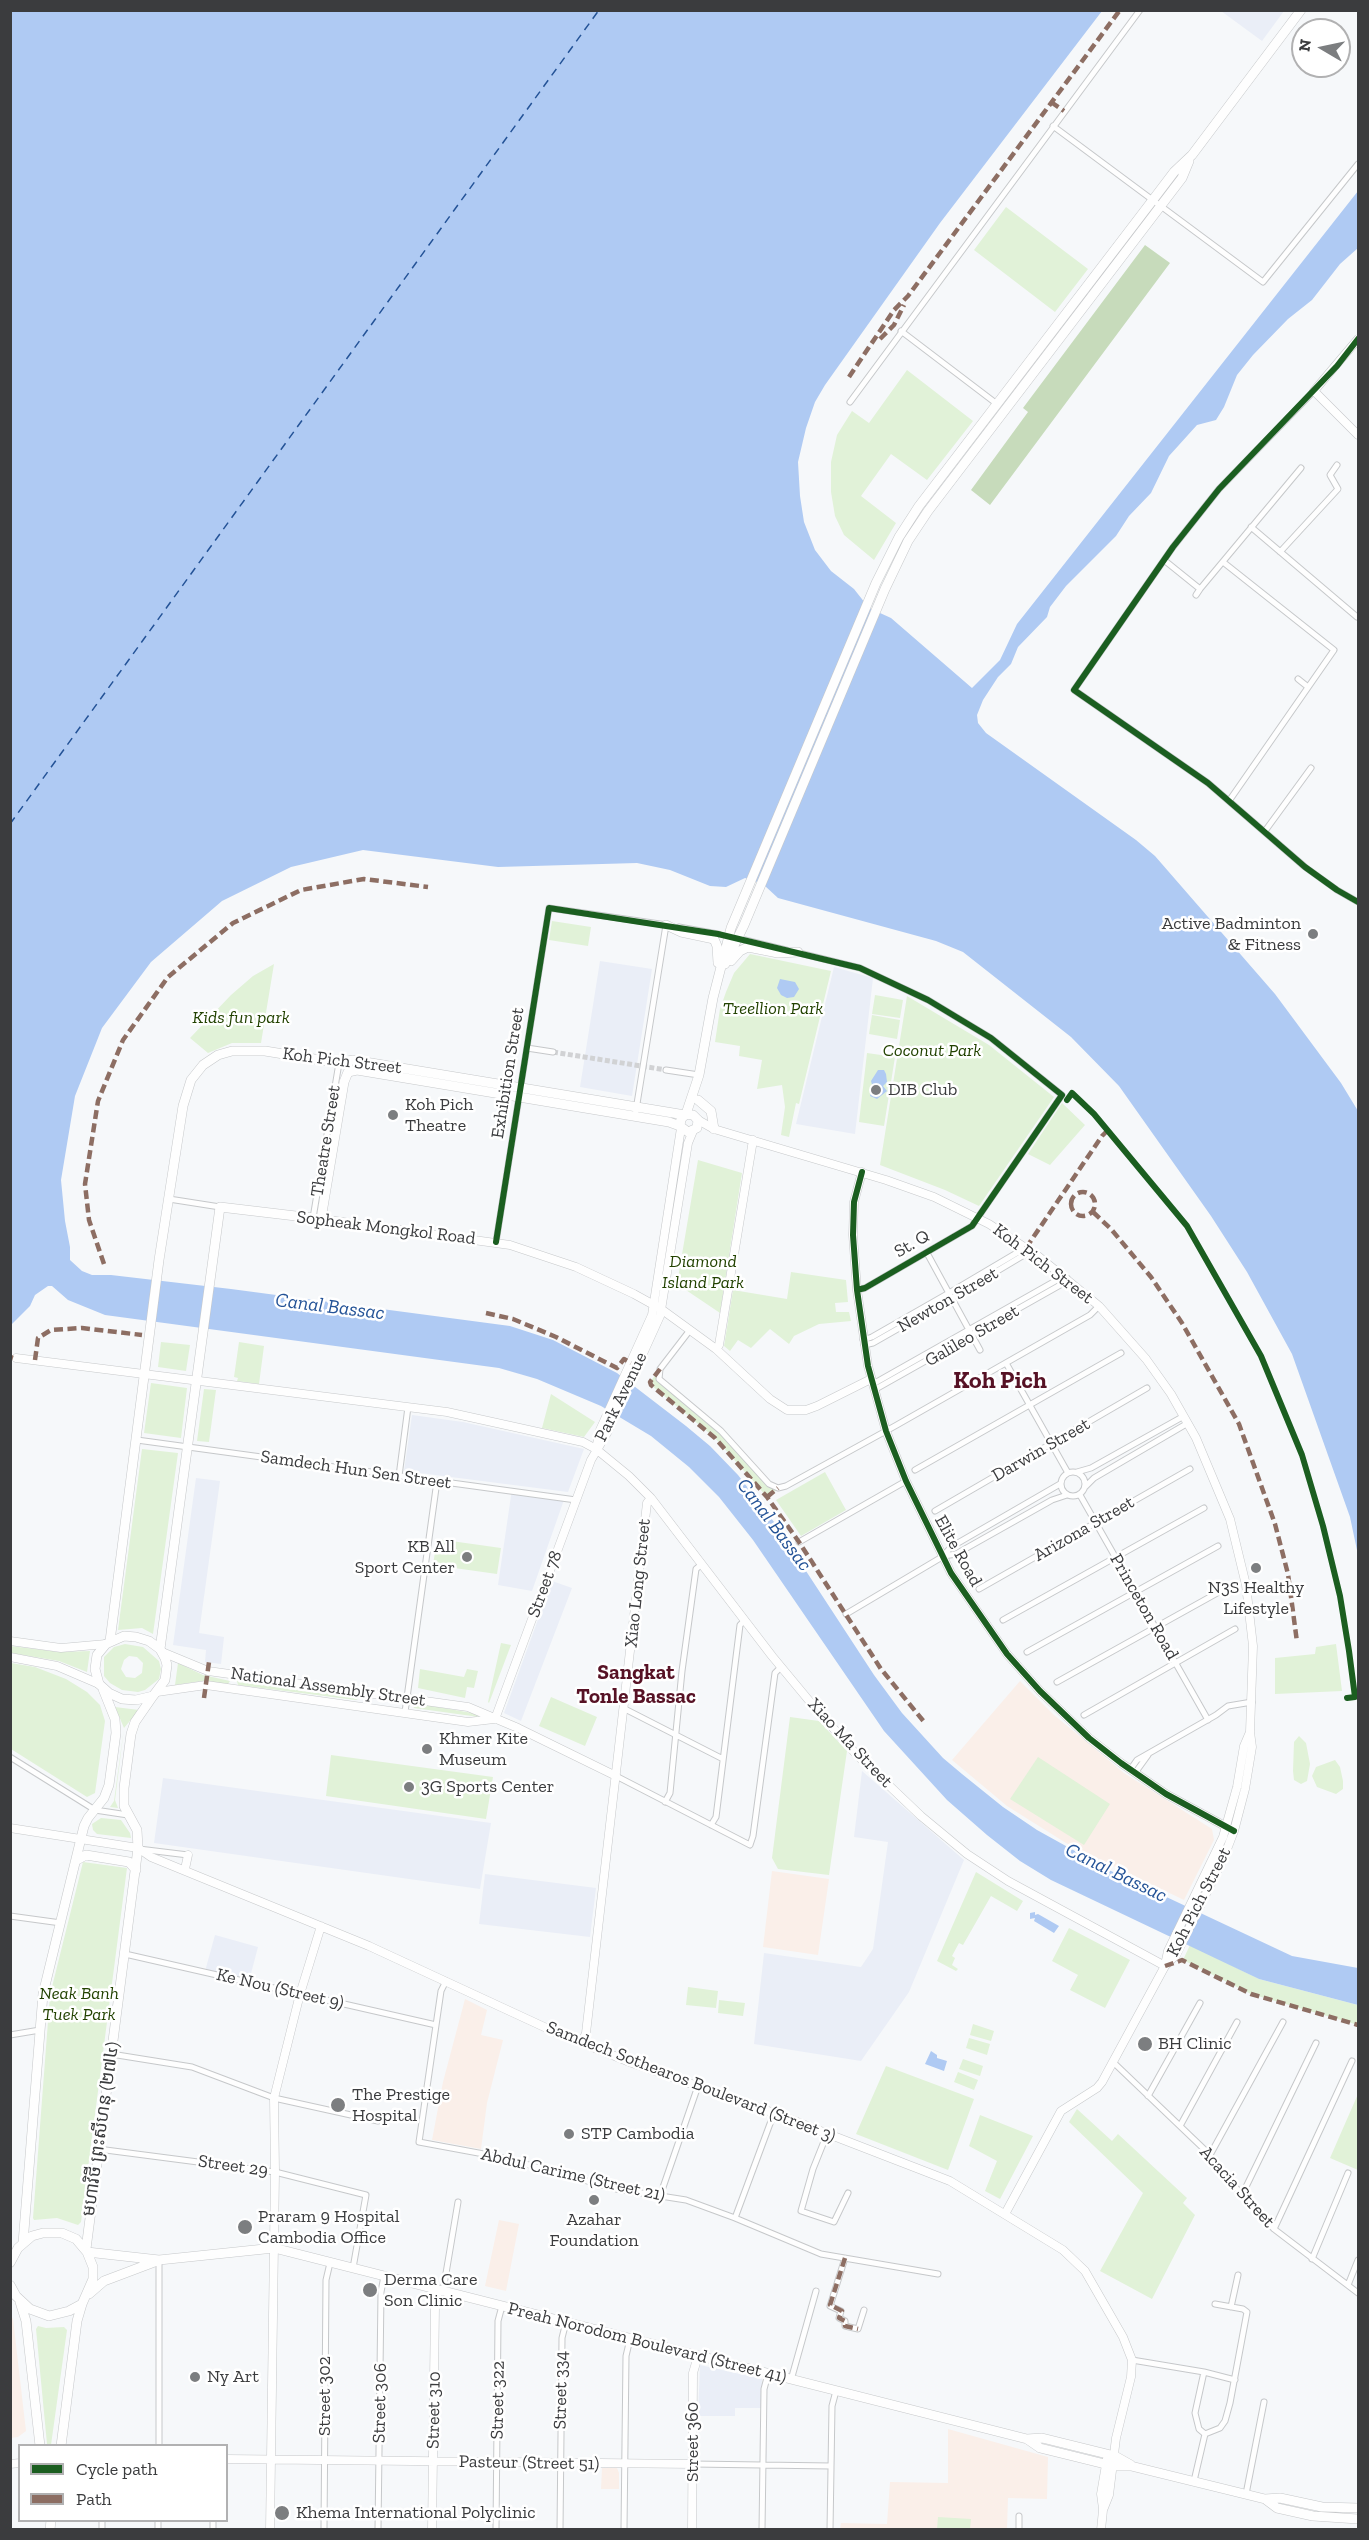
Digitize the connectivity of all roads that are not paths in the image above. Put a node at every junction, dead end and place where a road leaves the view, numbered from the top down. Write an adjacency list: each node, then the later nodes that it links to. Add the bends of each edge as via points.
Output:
1 (1140, 10): 3 (street)
2 (1300, 10): 5 (main road, via 1192,155 1174,172)
3 (1053, 126): 5 (street); 6 (street)
4 (1359, 164): 5 (street, via 1263,282)
5 (1156, 203): 10 (main road); 31 (main road, via 928,511 895,568 744,925)
6 (900, 331): 9 (street); 10 (street)
7 (1359, 339): 8 (street)
8 (1314, 391): 11 (street); 16 (street, via 1237,469)
9 (849, 402)
10 (997, 404): 31 (main road, via 908,521 885,563 734,921)
11 (1359, 435)
12 (1337, 465): 15 (street, via 1330,475 1338,489)
13 (1301, 468): 14 (street)
14 (1251, 528): 15 (street); 17 (street)
15 (1280, 552): 20 (street)
16 (1164, 560): 18 (street); 24 (street, via 1074,690)
17 (1223, 562): 18 (street); 22 (street, via 1334,650)
18 (1200, 589): 19 (street)
19 (1196, 595)
20 (1357, 617)
21 (1298, 679): 22 (street)
22 (1308, 687): 24 (street)
23 (1311, 768): 25 (street)
24 (1229, 801): 25 (street)
25 (1265, 831): 26 (street, via 1320,878)
26 (1359, 902)
27 (666, 925): 28 (street); 31 (main road, via 714,939); 32 (street, Exhibition Street, via 549,908); 40 (street)
28 (718, 934)
29 (745, 940): 30 (street)
30 (798, 952): 31 (main road, via 778,954 746,948); 50 (street, St. Q, via 860,968 928,1000 991,1038 1062,1095)
31 (718, 977): 37 (main road)
32 (527, 1048): 33 (street); 38 (street, Exhibition Street)
33 (553, 1052)
34 (339, 1063): 36 (street); 38 (main road, Koh Pich Street, via 353,1060); 48 (main road, Koh Pich Street, via 252,1050 211,1058 195,1073 184,1098); 51 (street, Theatre Street)
35 (666, 1070): 37 (street)
36 (348, 1072): 38 (main road, Koh Pich Street, via 357,1070); 51 (main road, Theatre Street)
37 (699, 1075): 39 (main road); 41 (main road)
38 (520, 1093): 40 (main road, Koh Pich Street); 52 (street, Exhibition Street)
39 (698, 1100): 42 (main road); 44 (main road, via 711,1111)
40 (636, 1112): 41 (main road, Koh Pich Street); 43 (main road, Koh Pich Street)
41 (685, 1115): 42 (main road); 43 (main road)
42 (697, 1119): 44 (street, Koh Pich Street); 45 (main road)
43 (681, 1127): 45 (main road, via 687,1132); 59 (street, Park Avenue)
44 (714, 1129): 45 (street, Koh Pich Street); 46 (street, Koh Pich Street)
45 (694, 1131): 59 (street, Park Avenue, via 688,1143)
46 (753, 1140): 47 (street, Koh Pich Street); 63 (street)
47 (862, 1172): 50 (street, Koh Pich Street); 56 (street, Elite Road, via 853,1211)
48 (169, 1200): 49 (street, Sopheak Mongkol Road); 68 (main road, Koh Pich Street)
49 (220, 1207): 51 (main road, Sopheak Mongkol Road); 69 (main road)
50 (978, 1217): 53 (street, Koh Pich Street); 54 (street, St. Q, via 972,1226)
51 (317, 1219): 52 (street, Sopheak Mongkol Road)
52 (496, 1242): 59 (street, Sopheak Mongkol Road, via 561,1261)
53 (1026, 1248): 55 (street, Koh Pich Street); 57 (street, Newton Street, via 1024,1255)
54 (927, 1252): 56 (street, St. Q); 57 (street)
55 (1065, 1276): 58 (street, Koh Pich Street); 61 (street, Galileo Street, via 1062,1284)
56 (857, 1290): 62 (street, Elite Road)
57 (950, 1295): 61 (street); 62 (street, Newton Street)
58 (1099, 1306): 67 (street); 74 (street, Koh Pich Street, via 1146,1359)
59 (657, 1307): 60 (street, Sopheak Mongkol Road); 79 (street, Park Avenue)
60 (690, 1330): 63 (street, Sopheak Mongkol Road); 75 (street, via 660,1369 659,1379 721,1431 769,1484 786,1486)
61 (971, 1333): 64 (street); 70 (street, Galileo Street)
62 (863, 1342): 70 (street, Elite Road)
63 (716, 1349): 70 (street, Sopheak Mongkol Road, via 787,1410 806,1410)
64 (980, 1350)
65 (1120, 1353): 72 (street)
66 (16, 1358): 68 (street, Xiao Ma Street)
67 (1006, 1363): 72 (street); 75 (street)
68 (145, 1374): 69 (street, Xiao Ma Street); 76 (main road, Koh Pich Street)
69 (196, 1381): 73 (street, Xiao Ma Street); 78 (main road)
70 (873, 1384): 75 (street, Elite Road)
71 (1147, 1388): 77 (street, Darwin Street)
72 (1029, 1405): 77 (street); 83 (street)
73 (408, 1407): 79 (street, Xiao Ma Street, via 573,1440); 86 (street)
74 (1186, 1419): 80 (street); 81 (street); 124 (street, Koh Pich Street, via 1219,1487 1241,1563 1252,1629)
75 (886, 1431): 87 (street, Elite Road)
76 (136, 1440): 78 (street, Samdech Hun Sen Street); 114 (main road, Koh Pich Street)
77 (1051, 1444): 85 (street); 96 (street, Darwin Street)
78 (187, 1447): 86 (street, Samdech Hun Sen Street); 115 (main road)
79 (596, 1449): 93 (street, Xiao Ma Street); 94 (street, Street 78)
80 (1123, 1450): 81 (street); 84 (street)
81 (1128, 1458): 90 (street)
82 (1190, 1468): 98 (street, Arizona Street)
83 (915, 1470)
84 (1077, 1472): 85 (street); 90 (street)
85 (1068, 1473): 89 (street)
86 (399, 1476): 88 (street, Samdech Hun Sen Street)
87 (906, 1480): 100 (street); 102 (street, Elite Road)
88 (437, 1481): 94 (street, Samdech Hun Sen Street); 123 (street)
89 (1060, 1484): 91 (street); 97 (street)
90 (1085, 1487): 92 (street)
91 (1067, 1495): 92 (street); 99 (street)
92 (1080, 1495): 98 (street, Princeton Road)
93 (651, 1498): 104 (street, Xiao Ma Street); 125 (street, Xiao Long Street, via 646,1503)
94 (576, 1500): 128 (street, Street 78)
95 (1204, 1508): 103 (street)
96 (935, 1511)
97 (1003, 1518): 99 (street); 102 (street, via 951,1547)
98 (1095, 1522): 103 (street, Princeton Road); 106 (street, Arizona Street)
99 (1007, 1526): 102 (street, via 956,1554)
100 (799, 1542)
101 (1218, 1546): 107 (street)
102 (942, 1557): 108 (street); 133 (street, Elite Road, via 978,1616 1020,1670 1089,1738)
103 (1115, 1558): 107 (street, Princeton Road); 110 (street)
104 (702, 1564): 109 (street, Xiao Ma Street); 130 (street, via 696,1569)
105 (1228, 1587): 111 (street)
106 (979, 1588)
107 (1135, 1592): 111 (street, Princeton Road); 116 (street)
108 (846, 1614)
109 (745, 1620): 119 (street, Xiao Ma Street); 132 (street, via 740,1625)
110 (1003, 1620)
111 (1155, 1627): 118 (street, Princeton Road); 120 (street)
112 (1235, 1629): 118 (street)
113 (10, 1641): 114 (street, via 61,1648)
114 (108, 1642): 115 (main road, via 124,1636 136,1637); 121 (main road, via 95,1663)
115 (161, 1651): 122 (main road, via 167,1672); 123 (street, National Assembly Street, via 208,1671)
116 (1028, 1652)
117 (10, 1657): 121 (street, via 57,1666)
118 (1175, 1663): 127 (street); 129 (street, Princeton Road)
119 (781, 1667): 138 (street, via 775,1673 750,1845); 152 (street, Xiao Ma Street, via 856,1754 950,1841 1008,1881)
120 (1057, 1682)
121 (101, 1686): 122 (main road, via 128,1700); 136 (main road, via 115,1719 116,1733 107,1792)
122 (155, 1694): 126 (street, National Assembly Street, via 206,1685); 137 (main road, មហាវិថី ព្រះសីហនុ (២៧៤), via 131,1734 123,1796)
123 (407, 1697): 126 (street); 128 (street, National Assembly Street, via 468,1707)
124 (1252, 1702): 129 (street, via 1228,1706); 140 (street, Koh Pich Street, via 1250,1732 1244,1746)
125 (623, 1708): 130 (street); 134 (street, Xiao Long Street)
126 (405, 1712): 128 (street, National Assembly Street, via 468,1722)
127 (1084, 1715)
128 (495, 1719): 134 (street, National Assembly Street)
129 (1208, 1720): 133 (street, via 1137,1760)
130 (676, 1735): 132 (street); 135 (street, via 670,1793)
131 (10, 1757): 136 (street)
132 (723, 1759): 138 (street, via 716,1817)
133 (1133, 1772): 140 (street, Elite Road)
134 (616, 1776): 135 (street); 161 (street, Xiao Long Street)
135 (665, 1802): 138 (street)
136 (95, 1810): 137 (street); 141 (main road)
137 (128, 1815): 142 (main road, មហាវិថី ព្រះសីហនុ (២៧៤), via 137,1830)
138 (711, 1825)
139 (10, 1828): 141 (street, Samdech Sothearos Boulevard (Street 3))
140 (1230, 1829): 150 (street, Koh Pich Street, via 1196,1894); 150 (street, Koh Pich Street, via 1204,1898)
141 (81, 1839): 142 (street, Samdech Sothearos Boulevard (Street 3)); 144 (main road)
142 (138, 1848): 143 (street); 145 (street, Samdech Sothearos Boulevard (Street 3)); 146 (main road, មហាវិថី ព្រះសីហនុ (២៧៤))
143 (188, 1855): 145 (street)
144 (77, 1860): 146 (main road, via 86,1855 129,1862); 148 (main road)
145 (185, 1869): 149 (street, Samdech Sothearos Boulevard (Street 3))
146 (136, 1870): 151 (main road, មហាវិថី ព្រះសីហនុ (២៧៤))
147 (10, 1916): 148 (street)
148 (61, 1923): 159 (main road, via 43,1994)
149 (321, 1926): 153 (street, Samdech Sothearos Boulevard (Street 3)); 154 (street)
150 (1172, 1953): 152 (street, Koh Pich Street)
151 (125, 1954): 154 (street, Ke Nou (Street 9)); 163 (main road, មហាវិថី ព្រះសីហនុ (២៧៤))
152 (1165, 1966): 165 (street, Koh Pich Street)
153 (446, 1981): 158 (street); 161 (street, Samdech Sothearos Boulevard (Street 3))
154 (300, 1994): 158 (street, Ke Nou (Street 9)); 168 (street)
155 (1200, 2003): 167 (street)
156 (1238, 2022): 171 (street)
157 (1283, 2022): 174 (street)
158 (436, 2025): 179 (street, Abdul Carime (Street 21), via 419,2142 500,2157 616,2189)
159 (40, 2030): 160 (street); 184 (main road)
160 (10, 2035)
161 (582, 2042): 166 (street, Samdech Sothearos Boulevard (Street 3))
162 (1316, 2043): 178 (street)
163 (111, 2054): 168 (street, via 192,2067); 173 (main road, មហាវិថី ព្រះសីហនុ (២៧៤))
164 (1352, 2061): 183 (street)
165 (1111, 2066): 167 (street, Acacia Street); 181 (street, Koh Pich Street, via 1097,2088 1061,2111)
166 (699, 2086): 169 (street, Samdech Sothearos Boulevard (Street 3)); 179 (street)
167 (1148, 2097): 171 (street, Acacia Street)
168 (274, 2098): 170 (street); 175 (street)
169 (774, 2113): 172 (street, Samdech Sothearos Boulevard (Street 3)); 182 (street)
170 (378, 2121)
171 (1180, 2126): 174 (street, Acacia Street)
172 (827, 2134): 177 (street, via 801,2211 834,2222); 181 (street, Samdech Sothearos Boulevard (Street 3), via 950,2181)
173 (98, 2149): 175 (street, Street 29); 186 (main road, មហាវិថី ព្រះសីហនុ (២៧៤))
174 (1210, 2155): 178 (street, Acacia Street)
175 (275, 2172): 185 (street); 193 (street, Street 29, via 366,2195)
176 (1348, 2173): 188 (street)
177 (848, 2193)
178 (1242, 2195): 183 (street, Acacia Street)
179 (660, 2196): 182 (street, Abdul Carime (Street 21), via 686,2200)
180 (458, 2202): 199 (street, Street 310)
181 (1005, 2214): 212 (street, Samdech Sothearos Boulevard (Street 3), via 1080,2264 1123,2337)
182 (735, 2218): 187 (street, Abdul Carime (Street 21), via 821,2254)
183 (1274, 2229): 188 (street, Acacia Street)
184 (23, 2243): 186 (main road, via 54,2232 69,2235); 191 (main road)
185 (274, 2248): 189 (main road, Preah Norodom Boulevard (Street 41)); 192 (main road, Preah Norodom Boulevard (Street 41)); 226 (street)
186 (87, 2251): 189 (main road, Preah Norodom Boulevard (Street 41)); 202 (main road, មហាវិថី ព្រះសីហនុ (២៧៤), via 93,2268)
187 (845, 2258): 194 (street, Abdul Carime (Street 21)); 208 (street, via 830,2306 841,2311 839,2318 845,2326 858,2330)
188 (1312, 2259): 197 (street, Acacia Street)
189 (159, 2260): 202 (main road, Preah Norodom Boulevard (Street 41), via 104,2281); 223 (street)
190 (1359, 2260): 197 (street)
191 (10, 2263)
192 (330, 2263): 193 (main road, Preah Norodom Boulevard (Street 41)); 227 (street, Street 302, via 326,2280)
193 (352, 2268): 195 (main road, Preah Norodom Boulevard (Street 41))
194 (938, 2274)
195 (384, 2276): 199 (main road, Preah Norodom Boulevard (Street 41)); 228 (street, Street 306)
196 (1238, 2276): 207 (street)
197 (1348, 2285): 201 (street, Acacia Street)
198 (11, 2288): 203 (main road)
199 (441, 2291): 206 (main road, Preah Norodom Boulevard (Street 41)); 229 (street, Street 310, via 435,2306)
200 (816, 2291): 215 (street)
201 (1359, 2293)
202 (88, 2295): 204 (main road)
203 (20, 2302): 204 (main road, via 49,2316); 221 (main road, via 26,2321)
204 (82, 2304): 222 (main road)
205 (1215, 2304): 207 (street)
206 (502, 2306): 209 (main road, Preah Norodom Boulevard (Street 41)); 230 (street, Street 322, via 498,2321)
207 (1231, 2307): 216 (street, via 1247,2312)
208 (864, 2310)
209 (566, 2322): 210 (main road, Preah Norodom Boulevard (Street 41)); 231 (street, Street 334, via 562,2338)
210 (630, 2339): 211 (main road, Preah Norodom Boulevard (Street 41)); 232 (street, via 626,2356)
211 (698, 2356): 214 (main road, Preah Norodom Boulevard (Street 41)); 233 (street, Street 360, via 693,2373)
212 (1132, 2360): 213 (street); 224 (street)
213 (1203, 2372): 216 (street); 219 (street, via 1195,2413 1199,2429)
214 (768, 2374): 215 (main road, Preah Norodom Boulevard (Street 41)); 234 (street, via 764,2389)
215 (791, 2379): 217 (main road, Preah Norodom Boulevard (Street 41))
216 (1235, 2380): 219 (street, via 1225,2421 1220,2428)
217 (836, 2391): 220 (main road, Preah Norodom Boulevard (Street 41)); 236 (street)
218 (1264, 2402): 239 (street)
219 (1205, 2434): 238 (street)
220 (1027, 2439): 224 (main road, Preah Norodom Boulevard (Street 41), via 1042,2438); 235 (main road, Preah Norodom Boulevard (Street 41), via 1040,2448)
221 (40, 2444)
222 (61, 2444)
223 (159, 2444)
224 (1111, 2455): 235 (street); 237 (main road, Preah Norodom Boulevard (Street 41))
225 (228, 2459): 226 (street, Pasteur (Street 51))
226 (271, 2460): 227 (street, Pasteur (Street 51)); 244 (street)
227 (324, 2460): 228 (street, Pasteur (Street 51)); 245 (street, Street 302)
228 (379, 2461): 229 (street, Pasteur (Street 51)); 246 (street, Street 306)
229 (433, 2462): 230 (street, Pasteur (Street 51)); 247 (street, Street 310)
230 (497, 2462): 231 (street, Pasteur (Street 51)); 248 (street, Street 322)
231 (560, 2463): 232 (street, Pasteur (Street 51)); 249 (street, Street 334)
232 (625, 2464): 233 (street, Pasteur (Street 51)); 250 (street)
233 (693, 2464): 234 (street, Pasteur (Street 51)); 251 (street, Street 360)
234 (763, 2465): 236 (street, Pasteur (Street 51)); 252 (street)
235 (1109, 2465): 237 (main road, Preah Norodom Boulevard (Street 41)); 255 (street, via 1101,2494)
236 (831, 2466): 253 (street)
237 (1131, 2466): 238 (main road, Preah Norodom Boulevard (Street 41))
238 (1194, 2481): 239 (main road, Preah Norodom Boulevard (Street 41))
239 (1246, 2494): 240 (main road, Preah Norodom Boulevard (Street 41))
240 (1266, 2499): 241 (main road, Preah Norodom Boulevard (Street 41)); 243 (main road, Preah Norodom Boulevard (Street 41), via 1277,2508 1308,2515)
241 (1359, 2508)
242 (1019, 2516): 254 (street)
243 (1359, 2519)
244 (270, 2529)
245 (324, 2529)
246 (378, 2529)
247 (432, 2529)
248 (496, 2529)
249 (560, 2529)
250 (624, 2529)
251 (692, 2529)
252 (762, 2529)
253 (830, 2529)
254 (1019, 2529)
255 (1101, 2529)

